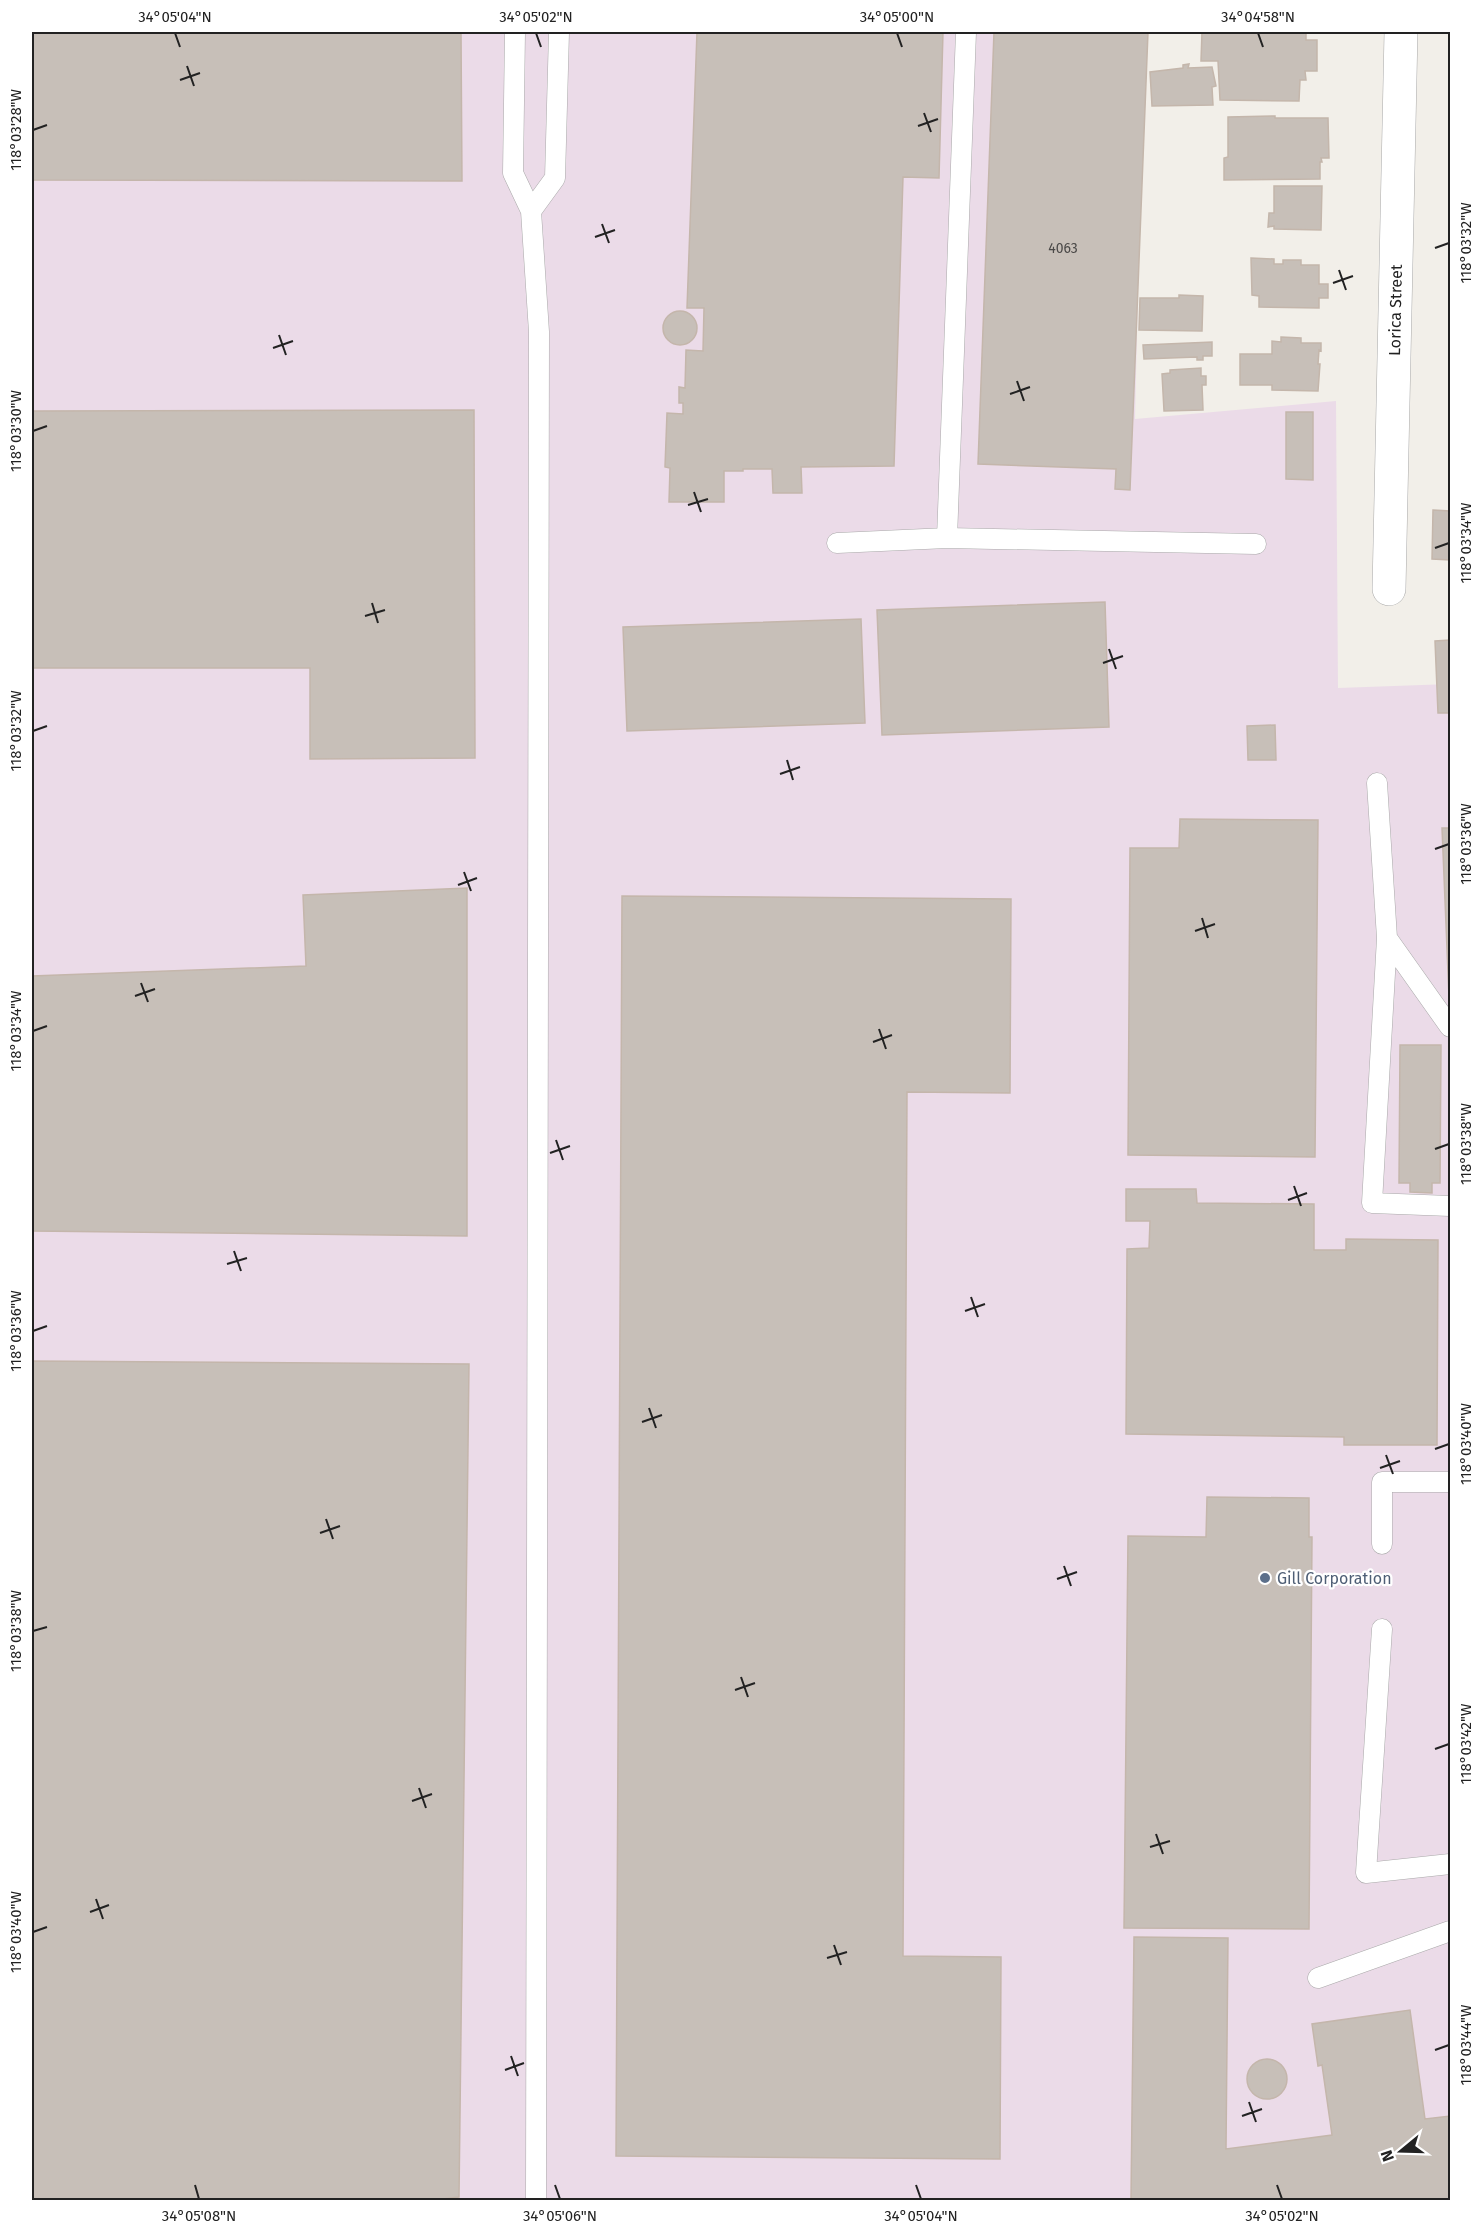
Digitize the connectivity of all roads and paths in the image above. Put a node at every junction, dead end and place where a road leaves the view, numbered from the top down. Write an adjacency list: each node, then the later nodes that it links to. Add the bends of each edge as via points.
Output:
1 (514, 32): 5 (lane, via 513,173)
2 (559, 32): 5 (lane, via 555,178)
3 (966, 32): 6 (lane)
4 (1401, 32): 9 (street, Lorica Street)
5 (531, 211): 20 (lane, via 539,332)
6 (947, 538): 7 (lane); 8 (lane)
7 (837, 543)
8 (1256, 544)
9 (1389, 589)
10 (1377, 783): 11 (lane)
11 (1387, 938): 12 (lane); 13 (lane, via 1372,1203)
12 (1450, 1027)
13 (1450, 1206)
14 (1450, 1482): 15 (lane, via 1382,1482)
15 (1382, 1544)
16 (1382, 1629): 17 (lane, via 1366,1873)
17 (1450, 1864)
18 (1450, 1930): 19 (lane)
19 (1318, 1978)
20 (536, 2200)

